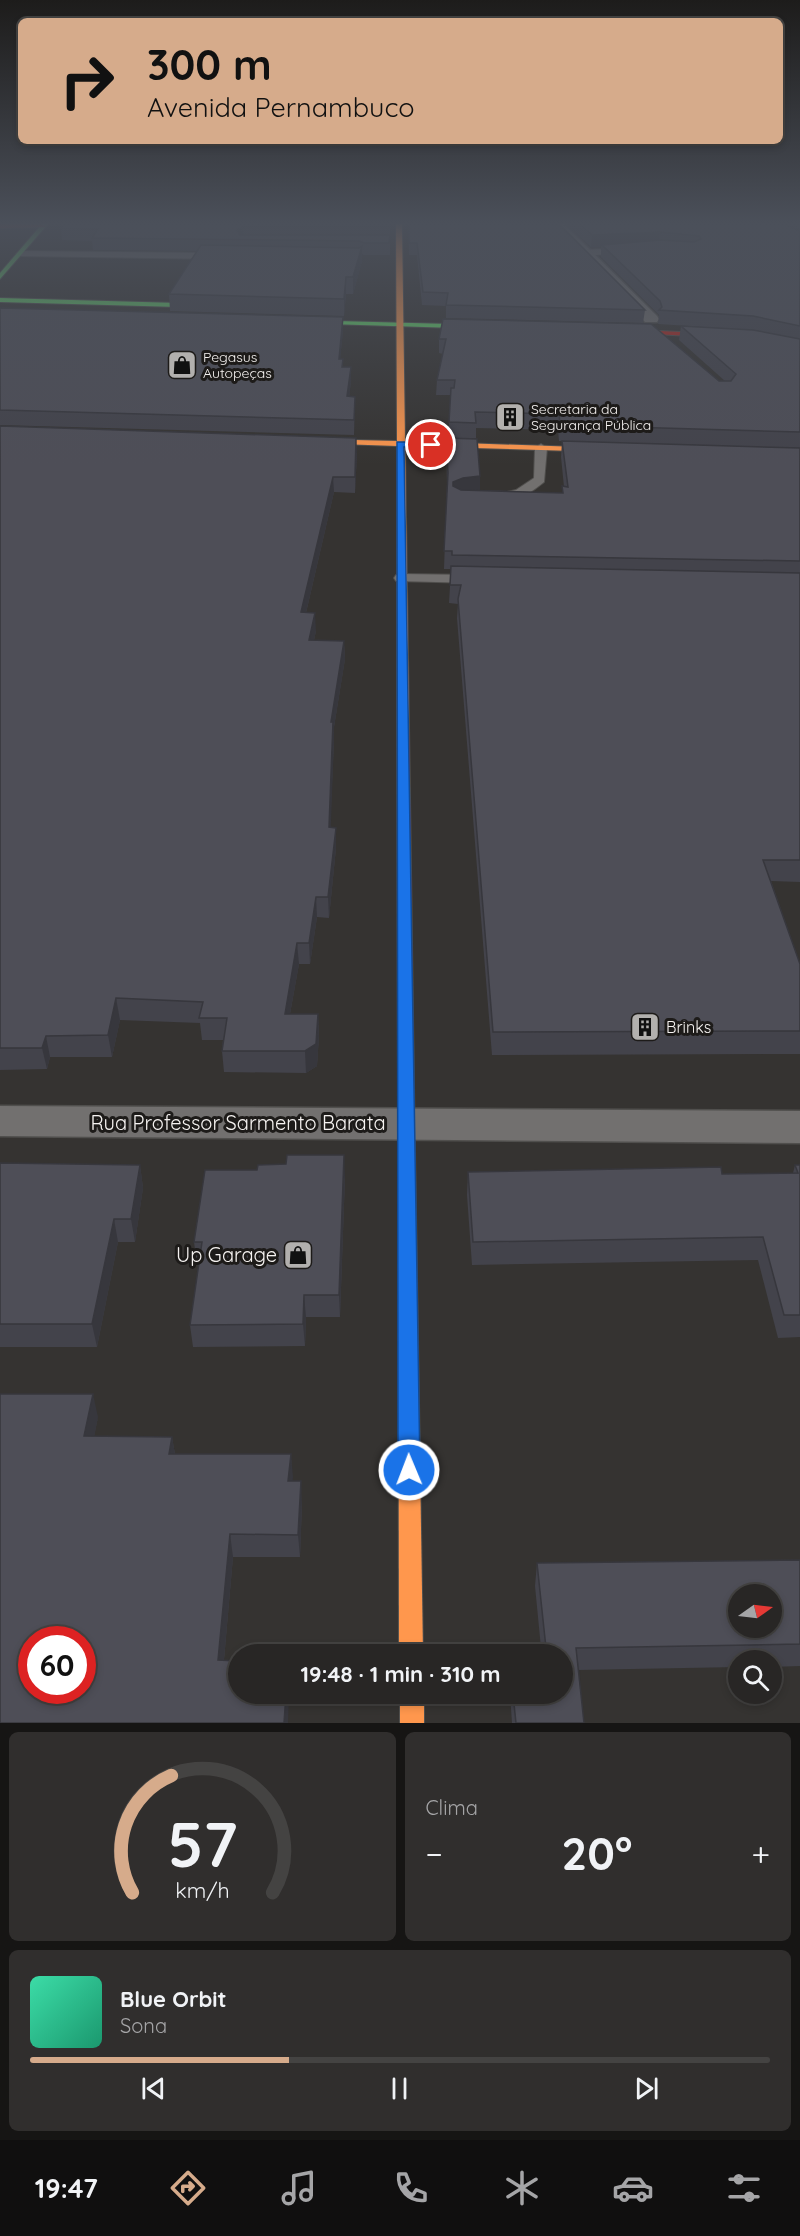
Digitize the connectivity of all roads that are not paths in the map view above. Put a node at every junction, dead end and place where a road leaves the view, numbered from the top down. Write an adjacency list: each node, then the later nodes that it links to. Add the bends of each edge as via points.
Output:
1 (164, 304): 4 (main road)
2 (395, 304): 8 (main road)
3 (634, 304): 13 (street)
4 (223, 306)
5 (294, 308): 6 (main road)
6 (340, 309)
7 (490, 314): 8 (main road)
8 (395, 315): 12 (main road); 15 (main road); 20 (main road)
9 (59, 316): 11 (main road)
10 (605, 317): 13 (main road)
11 (213, 320)
12 (284, 321)
13 (653, 325): 14 (main road); 16 (main road); 17 (main road); 18 (street)
14 (764, 325)
15 (504, 327)
16 (597, 329)
17 (800, 344)
18 (681, 353)
19 (295, 441): 20 (main road)
20 (399, 444): 21 (main road); 24 (main road)
21 (541, 448): 22 (main road); 23 (lane, via 540,479 534,485 512,497)
22 (624, 451)
23 (481, 499)
24 (401, 578): 25 (lane); 27 (main road)
25 (495, 579)
26 (0, 1121): 27 (street, Rua Professor Sarmento Barata)
27 (405, 1124): 28 (street, Rua Professor Sarmento Barata); 29 (main road)
28 (800, 1127)
29 (411, 1644)
30 (412, 1704): 31 (main road)
31 (412, 1723)

